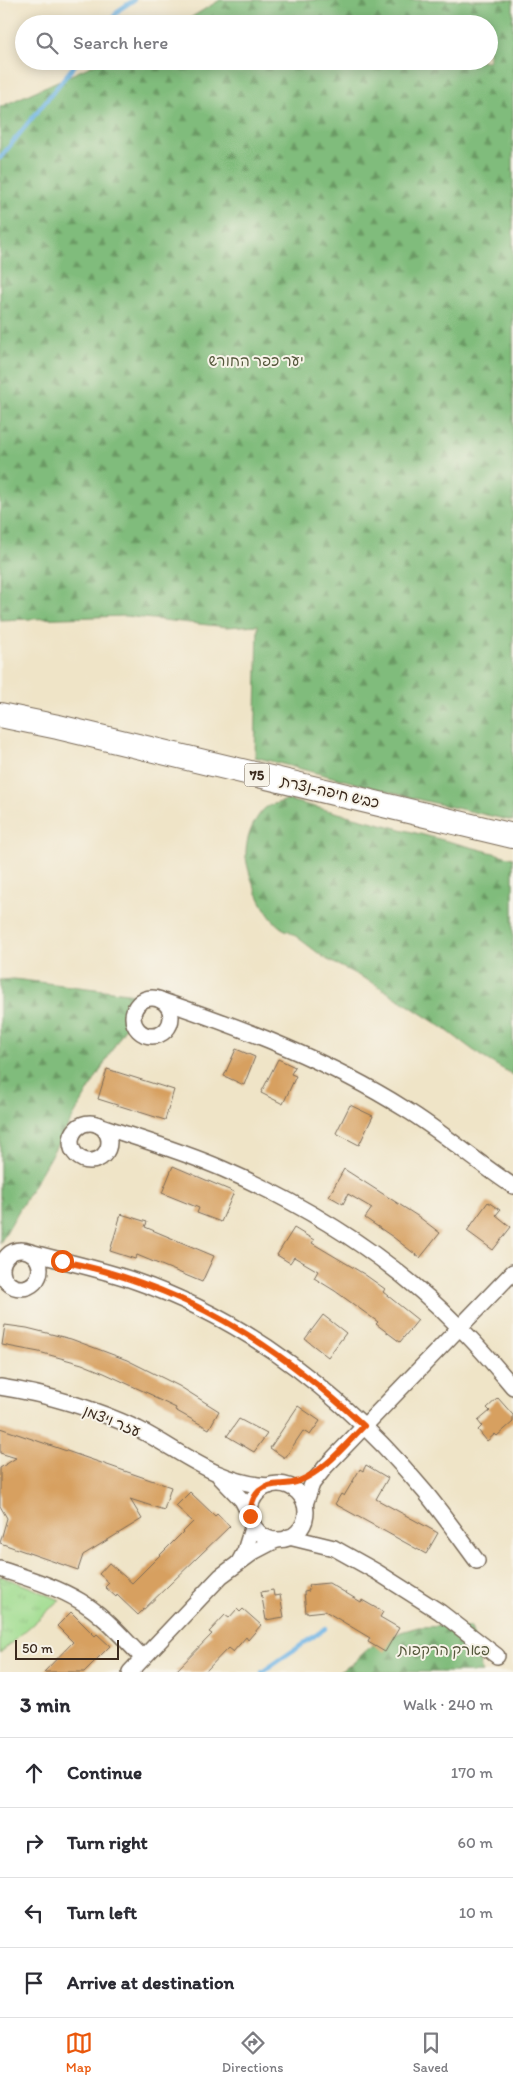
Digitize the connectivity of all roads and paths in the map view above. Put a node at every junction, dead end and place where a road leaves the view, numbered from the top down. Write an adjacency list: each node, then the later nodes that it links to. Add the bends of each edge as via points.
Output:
1 (0, 715): 2 (highway, כביש חיפה-נצרת / 75)
2 (513, 836)
3 (160, 1000): 4 (street); 5 (street, via 170,1013); 5 (street, via 149,998 139,1002 134,1022 139,1031 153,1036)
4 (206, 1016): 5 (street, via 184,1016); 9 (street, via 277,1042 343,1073 426,1122)
5 (170, 1024)
6 (98, 1124): 7 (street); 8 (street, via 106,1132); 8 (street, via 87,1123 77,1127 71,1136 71,1147 76,1155 91,1160 101,1157)
7 (146, 1140): 8 (street, via 127,1138); 16 (street, via 222,1168 311,1212 400,1273)
8 (107, 1148)
9 (493, 1172): 10 (street); 11 (street)
10 (513, 1186)
11 (513, 1192)
12 (30, 1252): 13 (street); 14 (street, via 38,1260); 14 (street, via 19,1250 8,1255 3,1264 5,1279 17,1288 27,1287 36,1281)
13 (62, 1261): 14 (street); 19 (street, via 135,1280 221,1318 310,1378)
14 (40, 1271)
15 (512, 1275): 16 (street)
16 (460, 1328): 18 (street); 19 (street)
17 (0, 1386): 21 (street, עזר ויצמן, via 56,1400 137,1429)
18 (513, 1387)
19 (364, 1426): 20 (street); 28 (street, via 424,1490)
20 (326, 1466): 23 (street); 24 (street, via 312,1484)
21 (217, 1474): 22 (street, via 235,1481); 25 (street, via 242,1500)
22 (269, 1486): 23 (street); 25 (street, via 254,1498 250,1506)
23 (287, 1486): 24 (street, via 295,1490)
24 (305, 1510): 26 (street, via 300,1530); 27 (street, via 318,1535)
25 (252, 1520): 26 (street, via 267,1538); 29 (street, via 245,1552)
26 (283, 1539): 27 (street); 29 (street, via 255,1551)
27 (334, 1548): 31 (street, via 419,1598)
28 (477, 1561)
29 (238, 1563): 32 (street, via 221,1576)
30 (0, 1569): 32 (street, via 80,1601)
31 (496, 1656)
32 (143, 1658): 33 (street)
33 (130, 1672)

